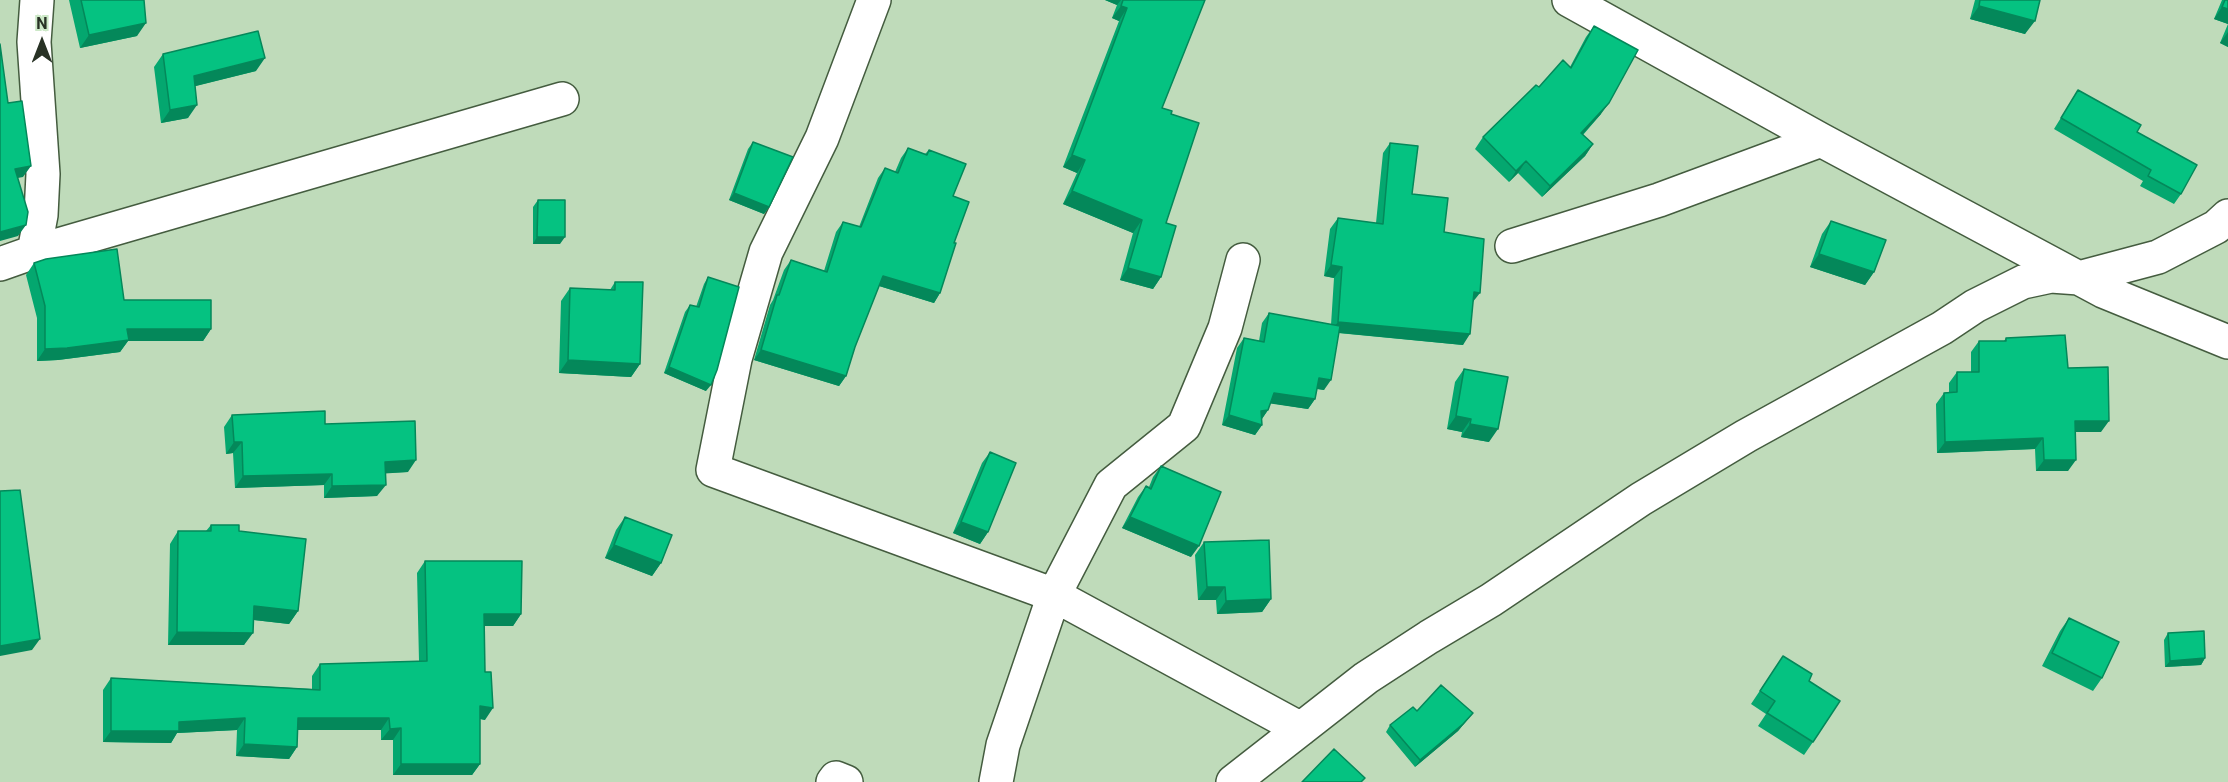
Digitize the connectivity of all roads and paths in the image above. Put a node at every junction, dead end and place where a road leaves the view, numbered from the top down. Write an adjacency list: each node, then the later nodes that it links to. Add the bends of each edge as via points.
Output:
1 (36, 0): 8 (street, via 34,42 43,174)
2 (874, 0): 13 (street, via 822,138 766,252 735,359 713,470)
3 (1569, 0): 5 (street)
4 (562, 99): 8 (street)
5 (1821, 140): 7 (street, via 1659,200); 11 (street)
6 (2228, 216): 11 (street, via 2216,227 2158,257)
7 (1512, 246)
8 (34, 252): 10 (street)
9 (1243, 260): 13 (street, via 1225,328 1184,426 1111,485)
10 (0, 264)
11 (2079, 278): 12 (street); 14 (street, via 2051,276 1999,293 1903,351 1746,436 1641,499 1366,678)
12 (2228, 342)
13 (1054, 594): 14 (street); 17 (street, via 1003,745)
14 (1301, 729): 18 (street)
15 (833, 782): 16 (street, via 836,778)
16 (846, 782)
17 (996, 782)
18 (1233, 782)

